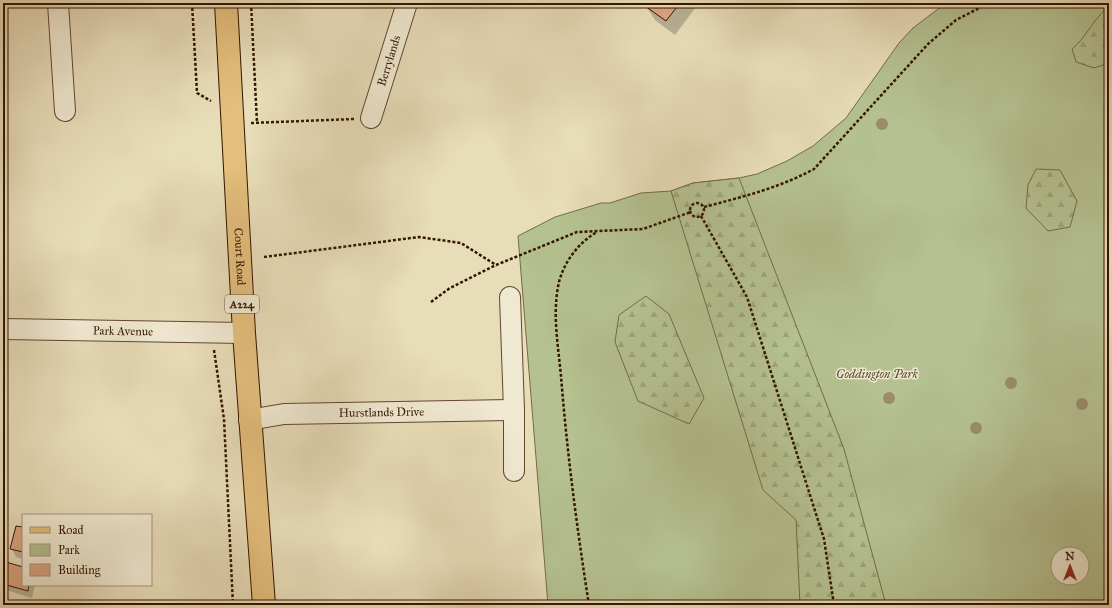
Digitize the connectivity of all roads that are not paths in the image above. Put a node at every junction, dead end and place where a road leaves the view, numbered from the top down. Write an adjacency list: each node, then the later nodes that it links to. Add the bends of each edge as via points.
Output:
1 (58, 3): 4 (street)
2 (226, 3): 8 (main road, Court Road / A224)
3 (407, 3): 5 (street, Berrylands)
4 (65, 111)
5 (370, 118)
6 (510, 297): 9 (street)
7 (3, 329): 8 (street, Park Avenue)
8 (244, 333): 10 (main road, Court Road / A224)
9 (514, 410): 10 (street, Hurstlands Drive, via 284,414); 11 (street)
10 (249, 420): 12 (main road, Court Road / A224)
11 (514, 471)
12 (264, 605)

